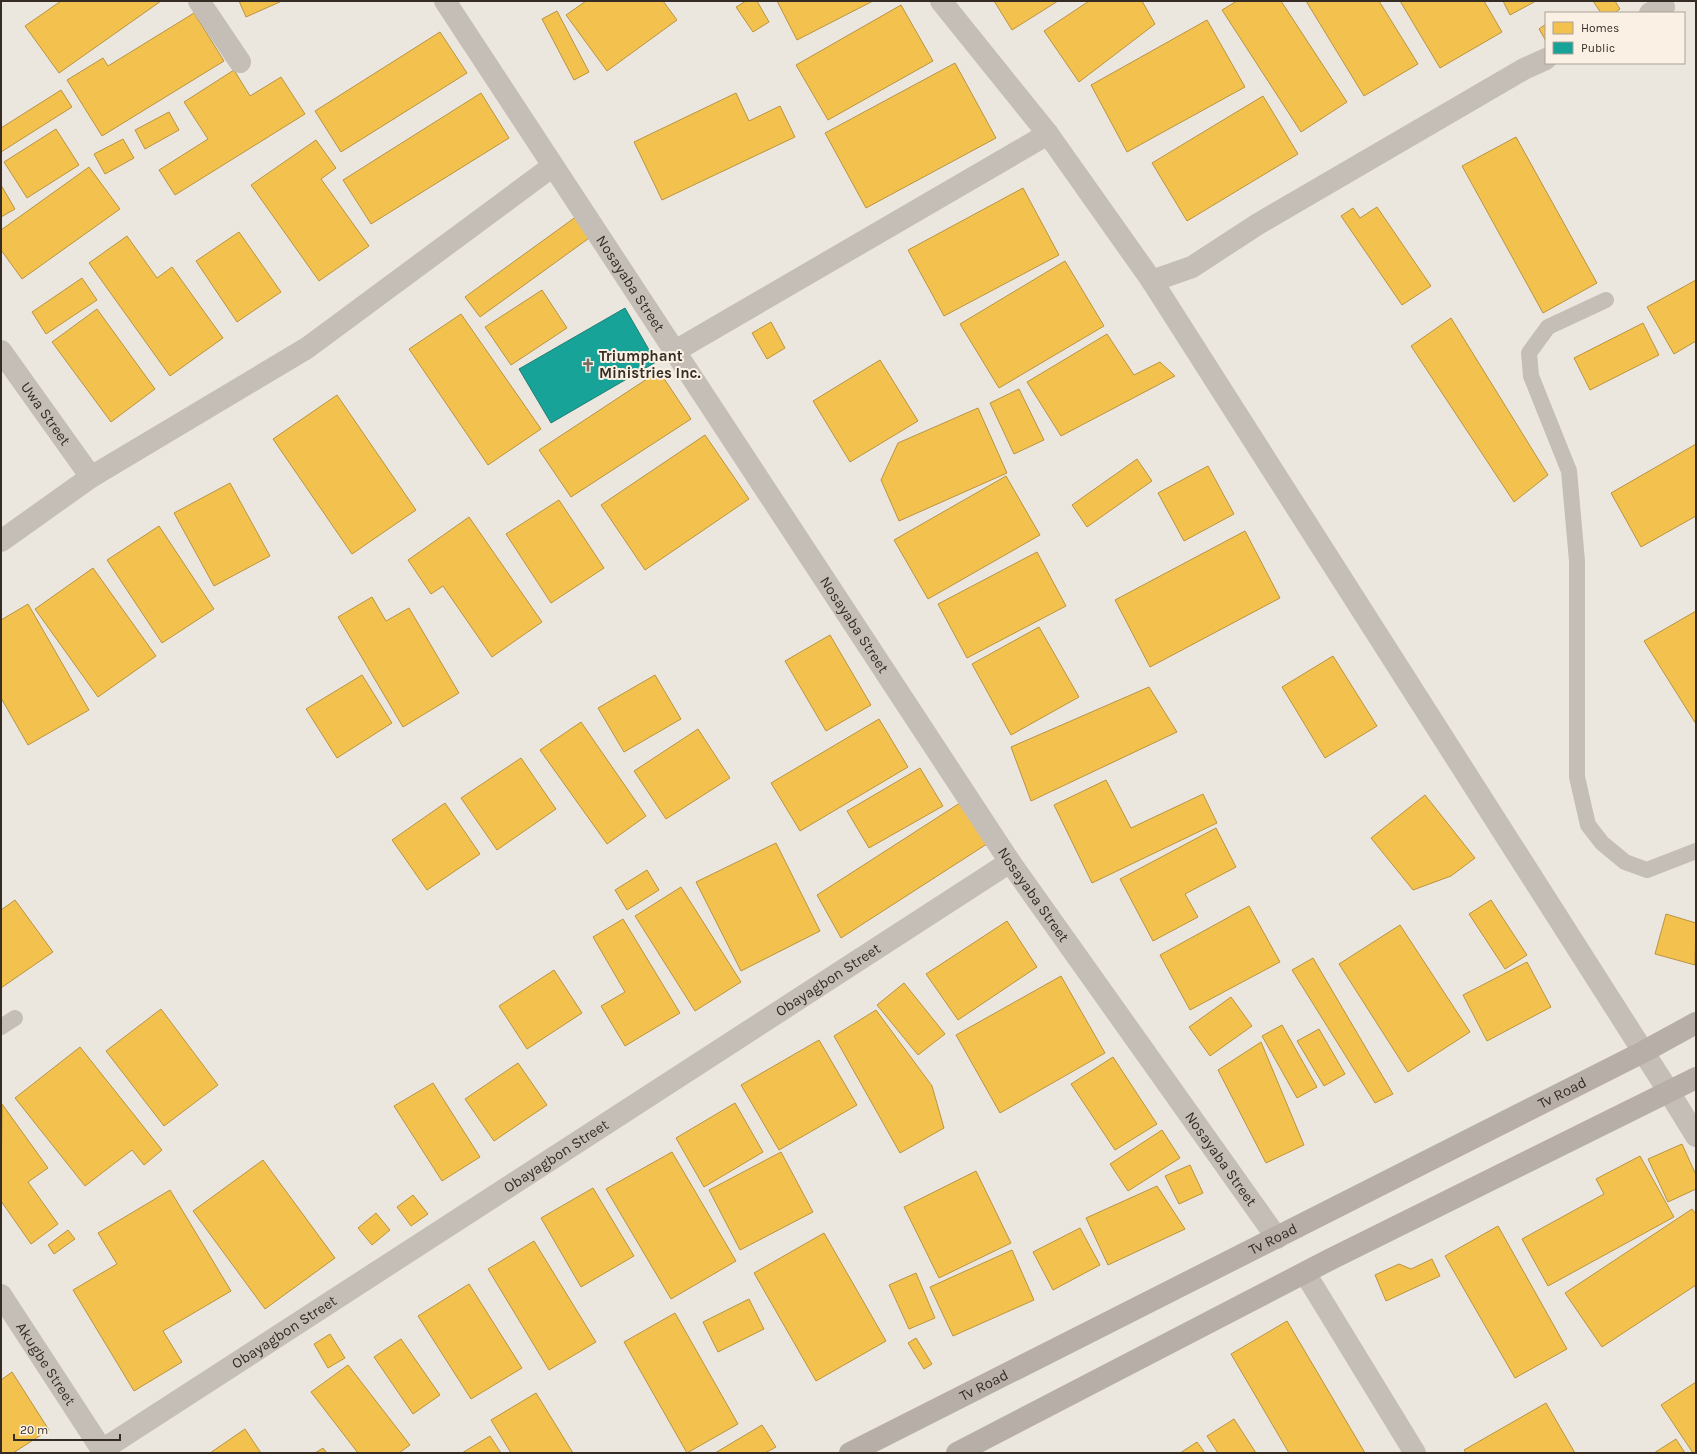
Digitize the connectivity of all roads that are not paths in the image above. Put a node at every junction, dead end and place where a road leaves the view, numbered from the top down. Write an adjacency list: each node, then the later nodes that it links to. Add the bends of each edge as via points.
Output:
1 (199, 1): 5 (street)
2 (446, 1): 7 (street, Nosayaba Street)
3 (941, 1): 6 (street)
4 (1545, 59): 8 (street, via 1524,69 1258,224 1192,267)
5 (240, 62)
6 (1048, 134): 8 (street); 11 (street)
7 (554, 166): 11 (street, Nosayaba Street); 12 (street, via 307,348)
8 (1152, 281): 19 (street)
9 (1606, 300): 14 (lane, via 1548,327 1529,353 1531,376 1569,472 1577,561 1577,777 1588,825 1602,843 1625,862 1647,870)
10 (1, 351): 12 (street, Uwa Street)
11 (675, 351): 15 (street, Nosayaba Street)
12 (91, 477): 13 (street)
13 (1, 541)
14 (1696, 851)
15 (1010, 862): 23 (street, Nosayaba Street); 26 (street, Obayagbon Street)
16 (15, 1018): 18 (lane)
17 (1696, 1023): 19 (street, Tv Road)
18 (1, 1027)
19 (1643, 1052): 21 (street); 23 (street, Tv Road)
20 (1696, 1078): 21 (street)
21 (1669, 1092): 22 (street); 24 (street)
22 (1696, 1136)
23 (1277, 1238): 27 (street, Tv Road)
24 (1305, 1273): 28 (street); 29 (street)
25 (1, 1295): 26 (street, Akugbe Street)
26 (103, 1452)
27 (850, 1453)
28 (957, 1453)
29 (1415, 1453)

